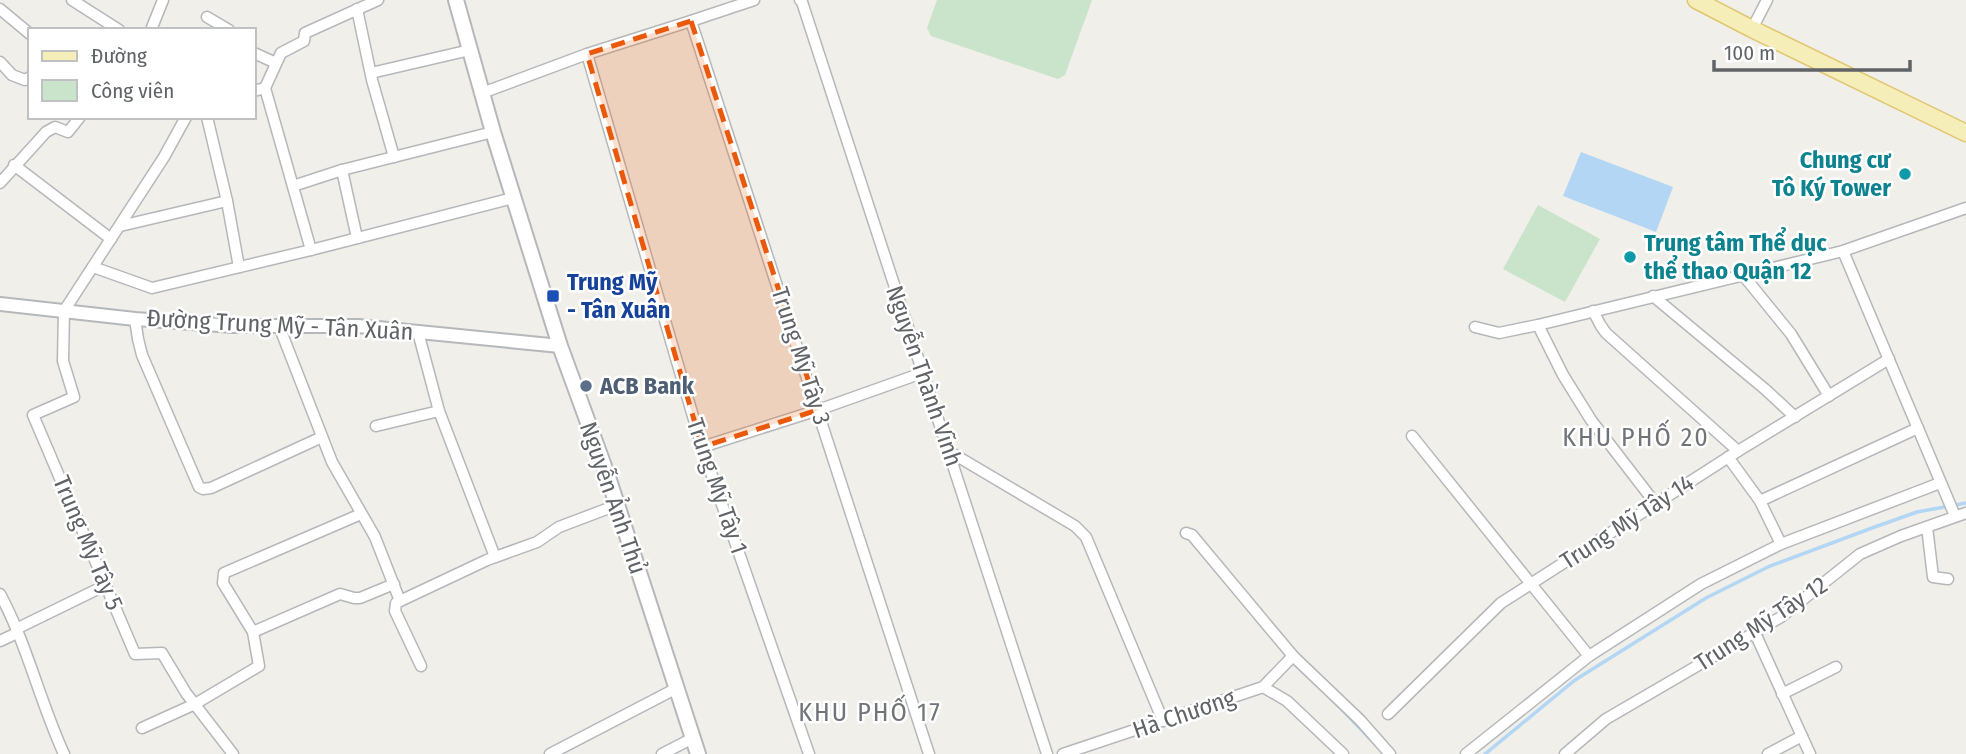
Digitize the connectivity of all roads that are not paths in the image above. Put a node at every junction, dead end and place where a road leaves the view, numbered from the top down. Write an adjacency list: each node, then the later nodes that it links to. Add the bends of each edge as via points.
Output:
1 (72, 0): 15 (street)
2 (163, 0): 16 (street)
3 (378, 0): 11 (street)
4 (456, 0): 20 (main road, Nguyễn Ảnh Thủ)
5 (708, 0): 12 (street)
6 (754, 0): 12 (street)
7 (800, 0): 62 (street, Nguyễn Thành Vĩnh)
8 (1696, 0): 18 (main road)
9 (1767, 0): 18 (street)
10 (0, 9): 19 (street)
11 (357, 9): 24 (street, via 305,33 304,41 281,52); 25 (street)
12 (712, 13): 14 (street)
13 (207, 18): 17 (street)
14 (691, 21): 22 (street); 64 (street, Trung Mỹ Tây 3)
15 (115, 28)
16 (152, 28)
17 (225, 28)
18 (1752, 29): 34 (main road)
19 (28, 32)
20 (470, 50): 25 (street); 29 (main road, Nguyễn Ảnh Thủ)
21 (256, 54): 24 (street)
22 (587, 54): 29 (street); 71 (street, Trung Mỹ Tây 1)
23 (0, 62): 26 (street, via 12,75)
24 (276, 63): 27 (street)
25 (371, 73): 35 (street)
26 (28, 78)
27 (265, 88): 28 (street); 39 (street)
28 (256, 90)
29 (482, 93): 33 (main road, Nguyễn Ảnh Thủ)
30 (78, 119): 36 (street, via 68,132 51,128)
31 (185, 119): 43 (street)
32 (207, 119): 41 (street)
33 (493, 132): 35 (street); 40 (main road, Nguyễn Ảnh Thủ)
34 (1966, 133)
35 (394, 157): 37 (street)
36 (14, 165): 38 (street); 45 (street)
37 (342, 170): 39 (street); 44 (street)
38 (0, 183)
39 (293, 186): 46 (street)
40 (513, 198): 44 (street); 60 (main road, Nguyễn Ảnh Thủ)
41 (227, 201): 43 (street); 49 (street)
42 (1966, 208): 47 (street)
43 (120, 226): 45 (street)
44 (357, 238): 46 (street)
45 (111, 239): 48 (street)
46 (311, 250): 49 (street)
47 (1843, 251): 50 (street); 61 (street)
48 (93, 267): 49 (street, via 152,288); 53 (street)
49 (239, 267)
50 (1743, 275): 51 (street); 63 (street, via 1791,334)
51 (1654, 296): 54 (street); 66 (street)
52 (0, 304): 53 (street, Đường Trung Mỹ - Tân Xuân)
53 (64, 311): 55 (street, Đường Trung Mỹ - Tân Xuân); 88 (street, Trung Mỹ Tây 5, via 63,361 74,397 33,415)
54 (1593, 311): 57 (street); 73 (street, via 1606,332)
55 (135, 319): 56 (street, Đường Trung Mỹ - Tân Xuân); 70 (street, via 142,355 199,487 211,488)
56 (279, 326): 59 (street, Đường Trung Mỹ - Tân Xuân); 70 (street)
57 (1538, 326): 58 (street, via 1499,334); 76 (street, via 1591,421)
58 (1475, 327)
59 (418, 332): 60 (street, Đường Trung Mỹ - Tân Xuân); 65 (street)
60 (559, 346): 77 (main road, Nguyễn Ảnh Thủ)
61 (1889, 359): 63 (street, Trung Mỹ Tây 14); 68 (street)
62 (922, 373): 64 (street); 72 (street, Nguyễn Thành Vĩnh)
63 (1829, 396): 66 (street, Trung Mỹ Tây 14)
64 (818, 410): 71 (street); 114 (street, Trung Mỹ Tây 3)
65 (439, 411): 67 (street); 84 (street)
66 (1795, 417): 73 (street, Trung Mỹ Tây 14)
67 (376, 426)
68 (1917, 428): 74 (street); 75 (street)
69 (1412, 436): 86 (street)
70 (322, 437): 79 (street)
71 (702, 447): 113 (street, Trung Mỹ Tây 1)
72 (950, 452): 104 (street, via 1076,526 1086,537); 115 (street, Nguyễn Thành Vĩnh)
73 (1733, 454): 75 (street); 76 (street, Trung Mỹ Tây 14)
74 (1940, 482): 80 (street); 83 (street)
75 (1760, 501): 83 (street)
76 (1655, 503): 86 (street, Trung Mỹ Tây 14)
77 (617, 505): 84 (street); 100 (main road, Nguyễn Ảnh Thủ)
78 (1966, 513): 80 (street, Trung Mỹ Tây 12)
79 (361, 514): 87 (street); 92 (street, via 224,573 223,583)
80 (1954, 514): 81 (street, Trung Mỹ Tây 12)
81 (1927, 527): 85 (street, via 1933,577); 93 (street, Trung Mỹ Tây 12, via 1860,554)
82 (1186, 533): 95 (street)
83 (1781, 544): 96 (street, via 1701,584)
84 (495, 557): 90 (street)
85 (1948, 579)
86 (1530, 583): 96 (street); 103 (street, Trung Mỹ Tây 14, via 1501,604)
87 (394, 584): 90 (street); 92 (street, via 360,598 340,594)
88 (106, 585): 91 (street); 102 (street, Trung Mỹ Tây 5, via 135,654 162,653)
89 (0, 594): 91 (street)
90 (400, 601): 97 (street, via 395,611)
91 (17, 631): 94 (street); 108 (street)
92 (253, 632): 102 (street, via 259,666)
93 (1755, 633): 101 (street); 120 (street, Trung Mỹ Tây 12, via 1606,719)
94 (0, 641)
95 (1293, 656): 99 (street, Hà Chương); 118 (street)
96 (1589, 656): 119 (street)
97 (421, 666)
98 (1836, 667): 101 (street)
99 (1263, 687): 104 (street, Hà Chương); 117 (street, via 1287,701)
100 (677, 688): 107 (main road, Nguyễn Ảnh Thủ); 110 (street)
101 (1782, 694): 106 (street)
102 (195, 704): 105 (street); 109 (street, Trung Mỹ Tây 5)
103 (1388, 714)
104 (1163, 721): 116 (street, Hà Chương)
105 (142, 727)
106 (1802, 736): 121 (street); 122 (street)
107 (693, 738): 111 (street); 112 (main road, Nguyễn Ảnh Thủ)
108 (64, 754)
109 (233, 754)
110 (550, 754)
111 (662, 754)
112 (698, 754)
113 (810, 754)
114 (929, 754)
115 (1047, 754)
116 (1063, 754)
117 (1343, 754)
118 (1390, 754)
119 (1466, 754)
120 (1566, 754)
121 (1768, 754)
122 (1810, 754)

